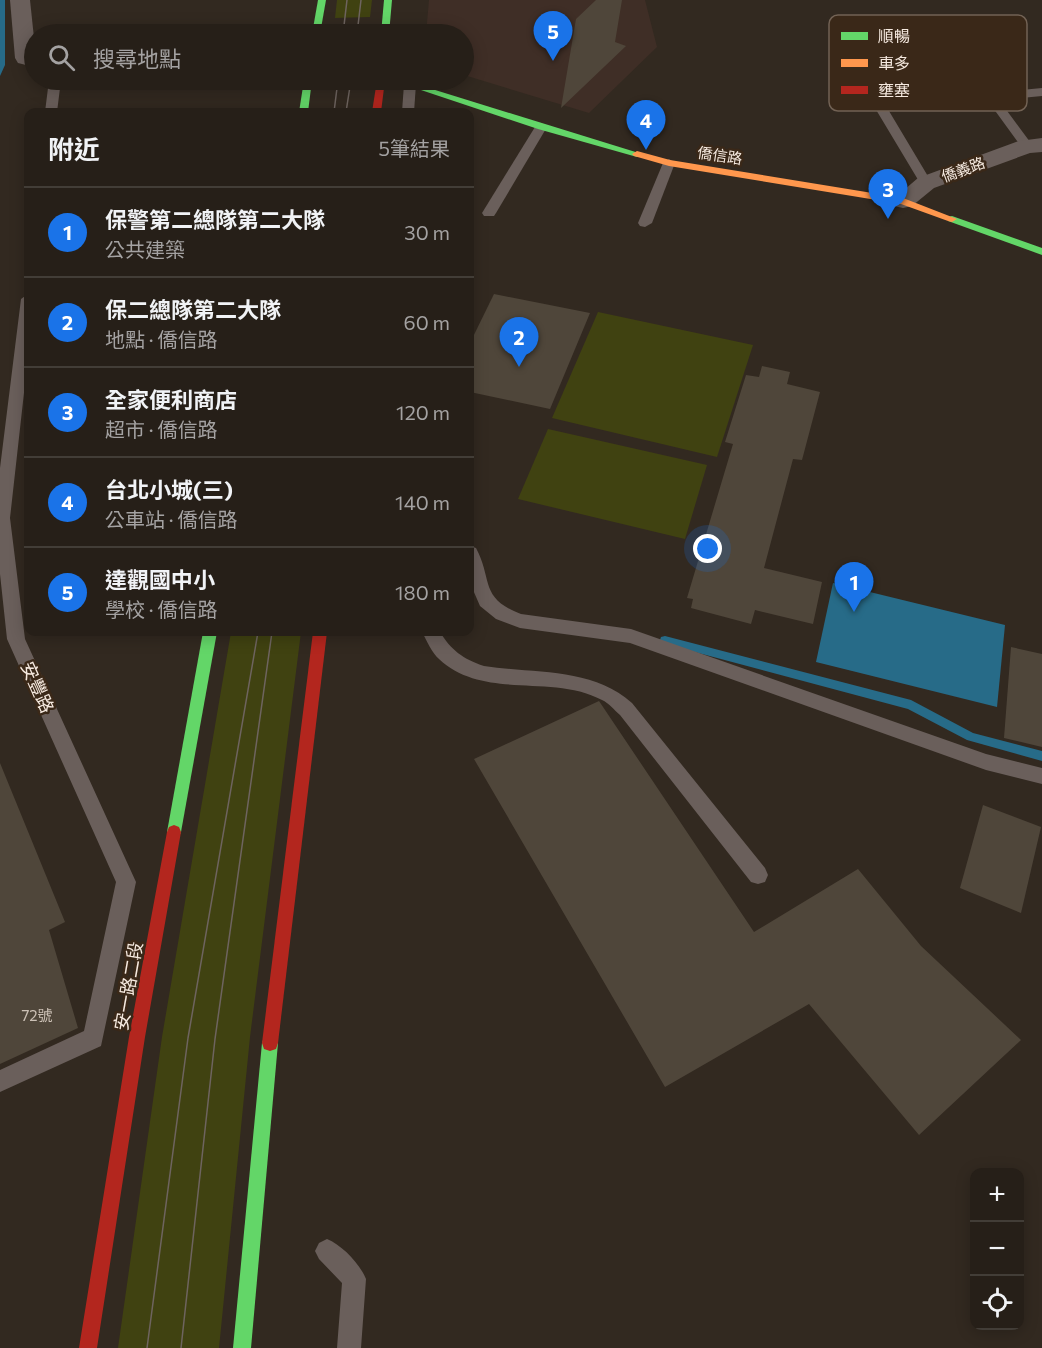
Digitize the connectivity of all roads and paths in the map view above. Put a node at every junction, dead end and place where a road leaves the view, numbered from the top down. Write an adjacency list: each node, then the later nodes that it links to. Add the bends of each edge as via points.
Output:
1 (20, 0): 6 (street)
2 (322, 0): 4 (street)
3 (388, 0): 5 (street)
4 (318, 24)
5 (386, 24)
6 (24, 39)
7 (54, 90): 14 (lane)
8 (306, 90): 15 (street)
9 (380, 90): 16 (street)
10 (410, 90): 17 (lane)
11 (428, 90): 20 (street, 僑信路)
12 (1042, 92): 13 (lane)
13 (1027, 93)
14 (52, 108)
15 (304, 108)
16 (378, 108)
17 (408, 108)
18 (883, 111): 23 (lane)
19 (1004, 111): 21 (lane, 僑義路)
20 (541, 127): 22 (street, 僑信路); 25 (lane)
21 (1035, 145): 23 (street, 僑義路)
22 (669, 163): 24 (street, 僑信路); 26 (lane)
23 (926, 183): 24 (street, 僑義路)
24 (903, 201): 27 (street, 僑信路)
25 (489, 213)
26 (645, 223)
27 (1042, 252)
28 (24, 333): 35 (lane, 安豐路, via 2,519 16,639 126,882 93,1038)
29 (474, 565): 33 (lane, via 486,601 502,614 520,621 632,636 986,762)
30 (209, 636): 37 (street, 安一路二段, via 137,1037)
31 (320, 636): 38 (street, via 272,1036)
32 (433, 636): 34 (lane, via 450,660 467,669 570,683 609,694 626,709)
33 (1042, 776)
34 (758, 875)
35 (0, 1081)
36 (327, 1251): 39 (lane, via 354,1279)
37 (88, 1348)
38 (242, 1348)
39 (349, 1348)

